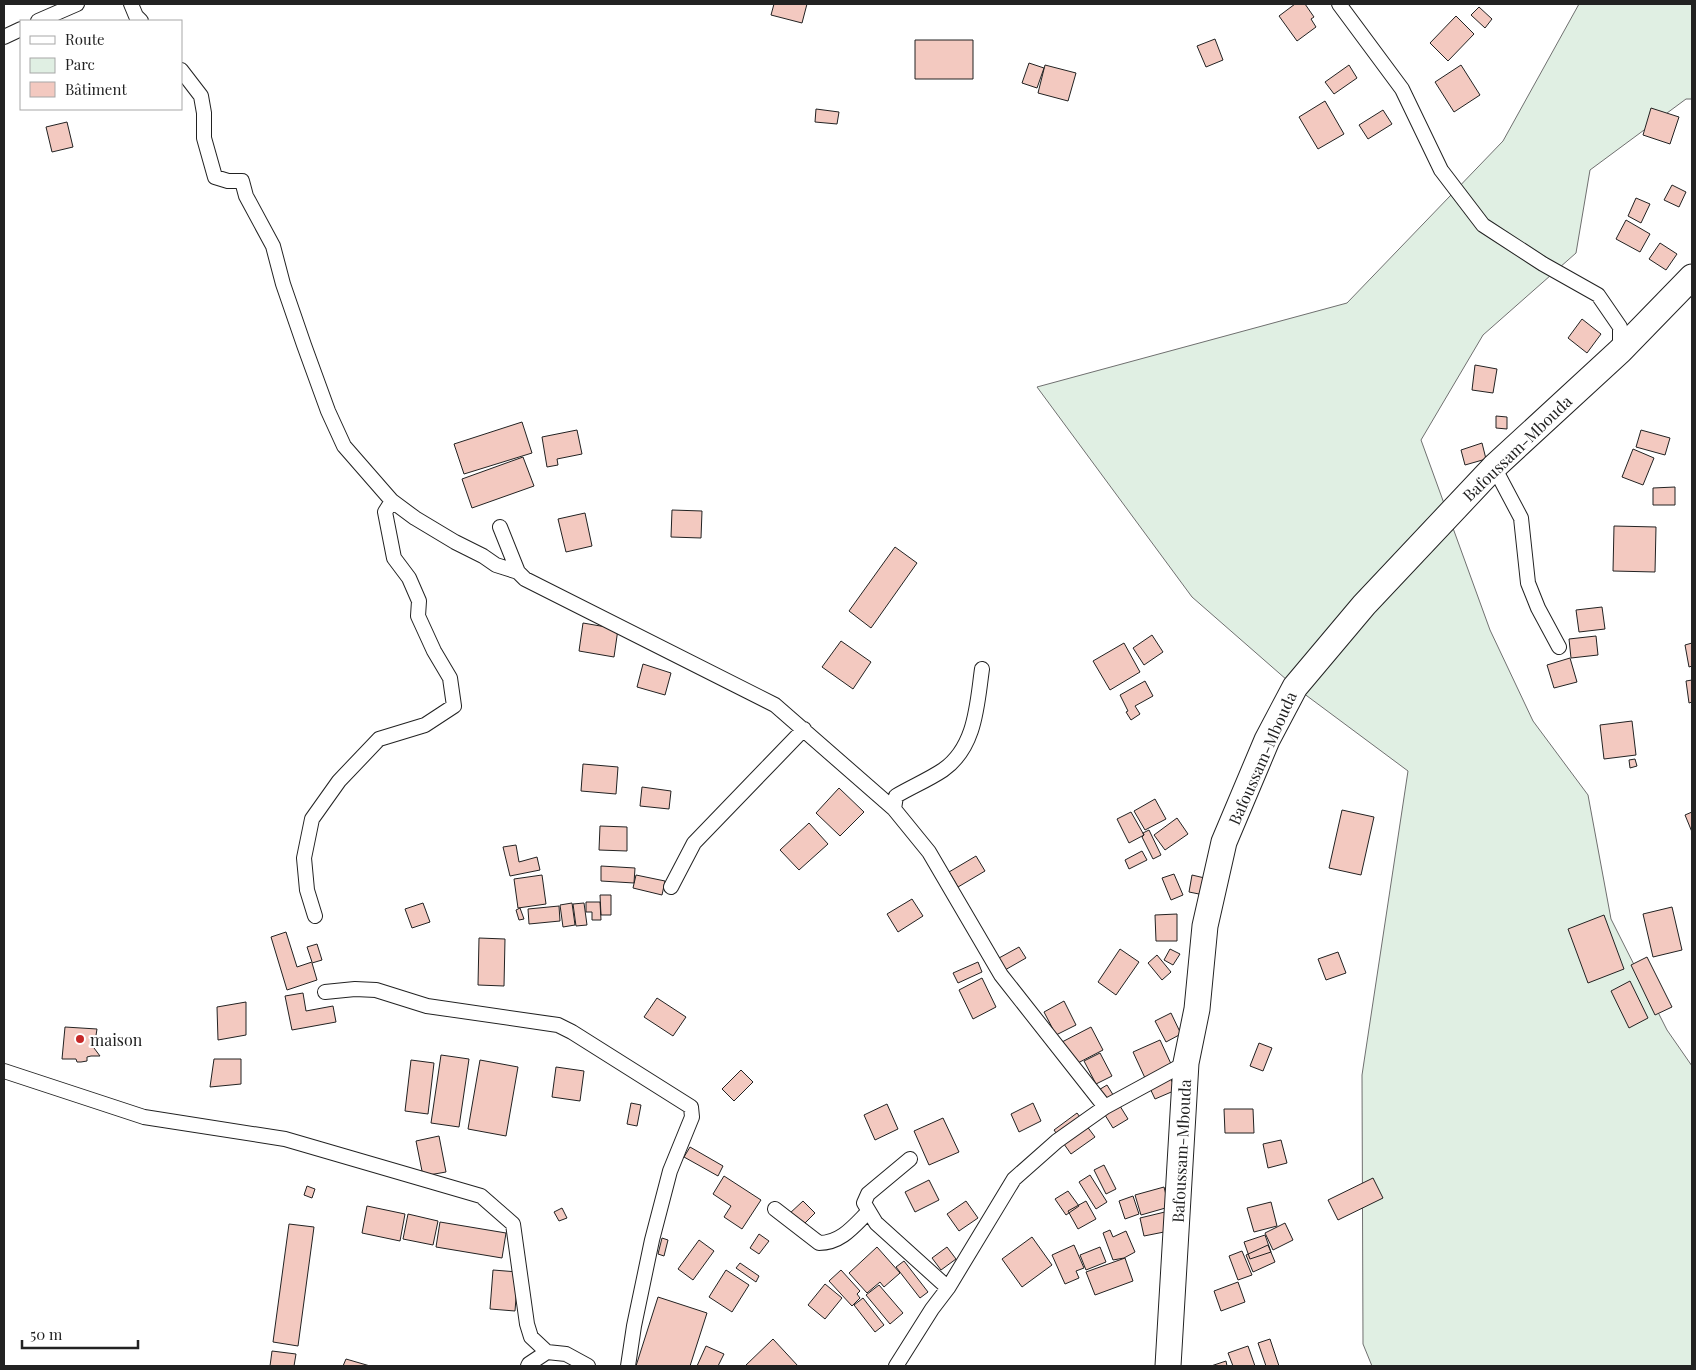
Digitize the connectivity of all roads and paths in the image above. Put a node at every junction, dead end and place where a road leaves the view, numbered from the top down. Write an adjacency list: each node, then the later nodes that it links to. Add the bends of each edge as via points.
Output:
1 (77, 4): 4 (street)
2 (131, 4): 5 (street)
3 (1339, 4): 10 (street, via 1402,89 1441,170 1483,225 1543,264 1598,294 1620,327)
4 (40, 20)
5 (140, 20)
6 (20, 29): 7 (street)
7 (4, 37)
8 (182, 71): 12 (street, via 201,96 204,138 215,177 242,181 246,196 273,246 304,345 344,446)
9 (1692, 277): 10 (highway, Bafoussam-Mbouda)
10 (1620, 351): 11 (highway, Bafoussam-Mbouda)
11 (1494, 468): 15 (street, via 1521,518 1528,583); 22 (highway, Bafoussam-Mbouda, via 1364,605 1294,687 1224,842 1205,926 1197,1009)
12 (392, 501): 14 (street, via 455,542 496,565); 20 (street, via 385,512 394,558 409,578 419,600 418,616 450,678 454,706 425,725 379,739 339,781 312,819 304,858 307,890)
13 (500, 528): 14 (street)
14 (518, 572): 17 (street, via 525,579 775,705)
15 (1559, 647)
16 (982, 668): 18 (street, via 974,723 964,748 944,769 896,796)
17 (804, 729): 18 (street); 19 (street, via 694,843)
18 (894, 809): 24 (street, via 929,852 1001,975)
19 (672, 887)
20 (315, 916)
21 (325, 992): 32 (street, via 376,990 428,1006 558,1025 691,1107 692,1117 670,1171 652,1240)
22 (1186, 1063): 24 (street); 34 (highway, Bafoussam-Mbouda)
23 (4, 1071): 29 (street, via 144,1117 285,1139 481,1196 513,1224 526,1324 531,1337)
24 (1105, 1107): 28 (street, via 1057,1141 1014,1179)
25 (910, 1158): 27 (street, via 868,1194 864,1203)
26 (776, 1209): 27 (street, via 819,1243 829,1243 846,1234)
27 (868, 1212): 28 (street)
28 (948, 1288): 33 (street)
29 (547, 1352): 30 (street); 31 (street, via 566,1354)
30 (528, 1366)
31 (588, 1366)
32 (628, 1366)
33 (896, 1366)
34 (1168, 1366)

